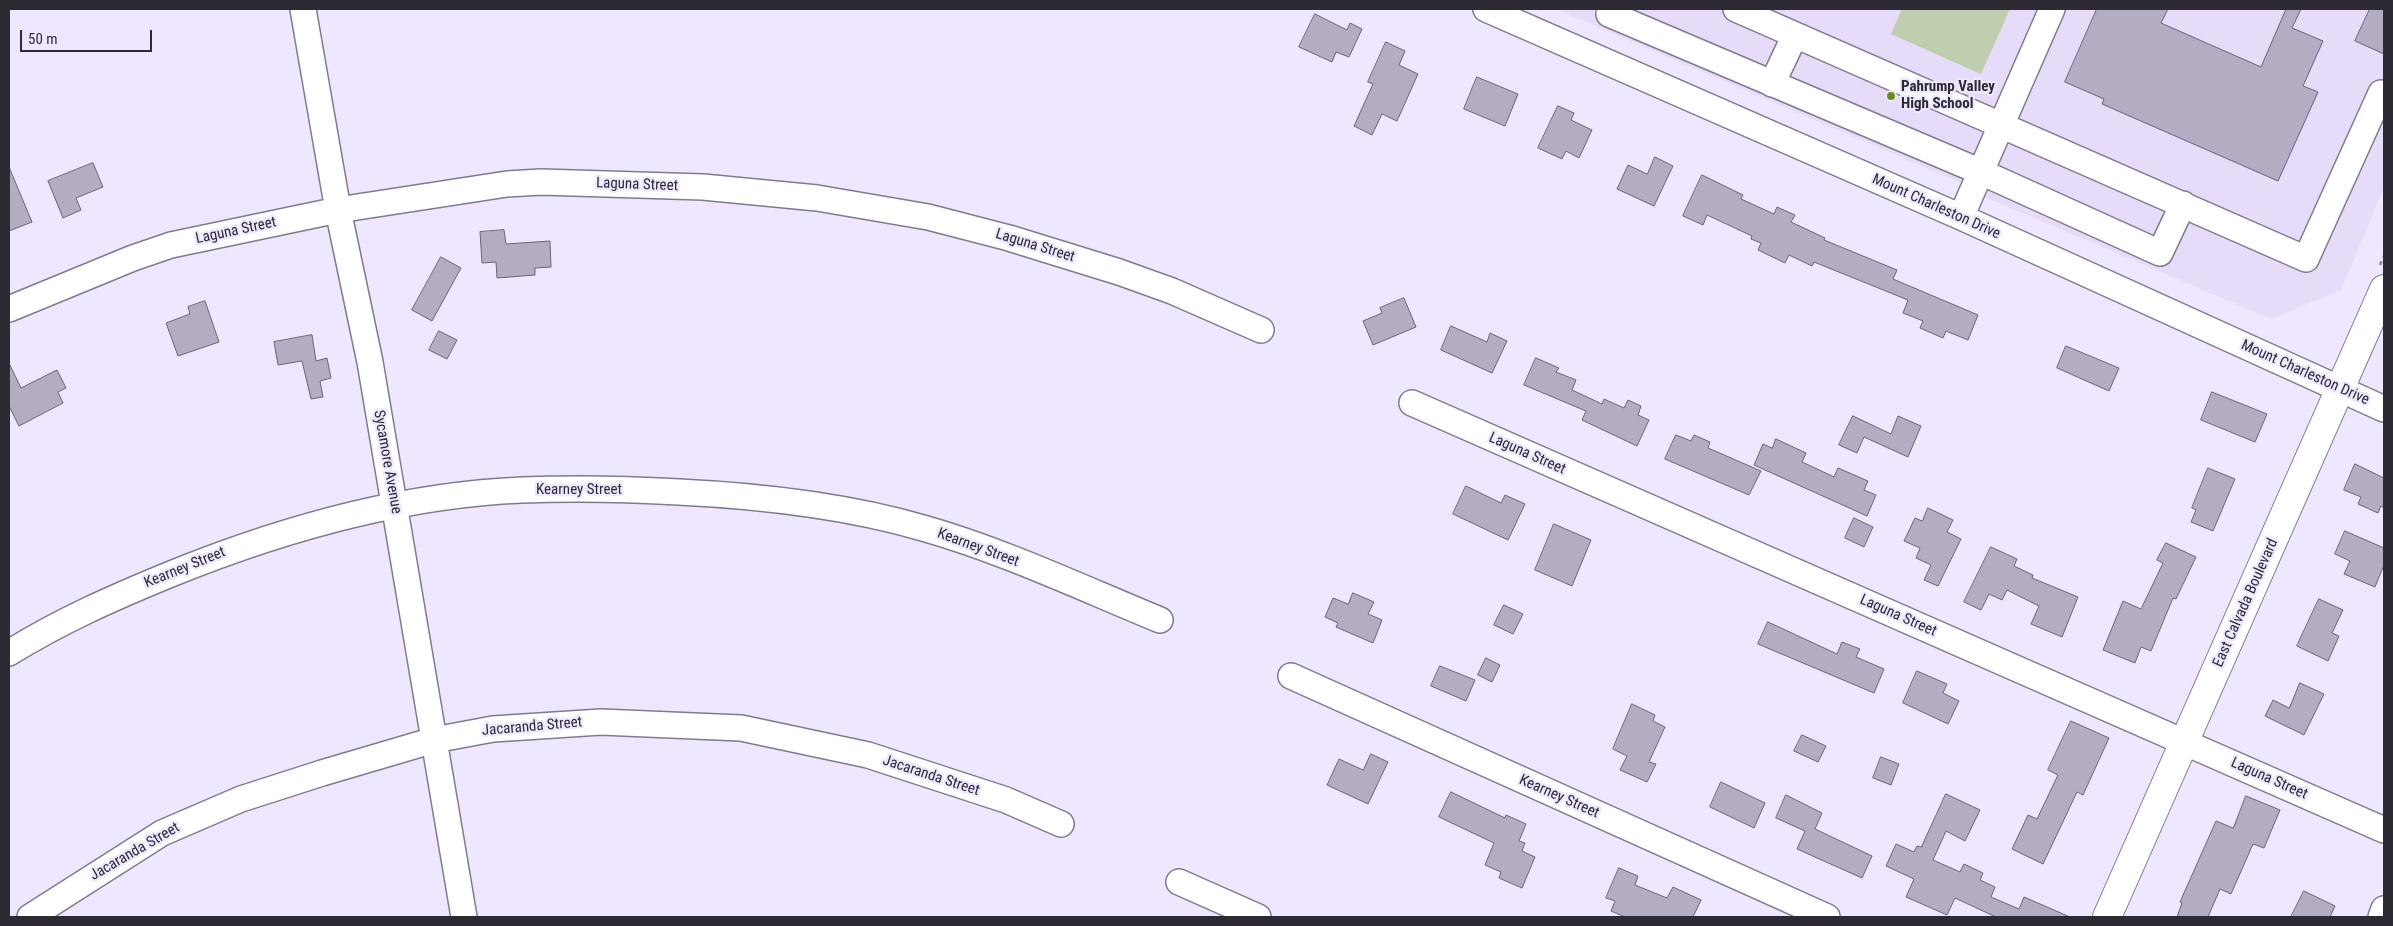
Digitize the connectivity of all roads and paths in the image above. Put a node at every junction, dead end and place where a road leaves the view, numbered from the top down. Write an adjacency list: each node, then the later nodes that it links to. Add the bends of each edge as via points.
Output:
1 (303, 9): 12 (street, Sycamore Avenue)
2 (1486, 9): 13 (street, Mount Charleston Drive)
3 (1612, 9): 7 (street, via 1609,14)
4 (1736, 9): 6 (street)
5 (2052, 9): 9 (street)
6 (1795, 34): 7 (street); 9 (street)
7 (1772, 84): 10 (street)
8 (2381, 93): 11 (street, via 2306,259)
9 (2001, 126): 10 (street); 11 (street)
10 (1981, 172): 11 (street, via 2160,253); 13 (street)
11 (2183, 204)
12 (338, 210): 16 (street, Laguna Street, via 171,245); 17 (street, Laguna Street, via 507,184 541,182 704,187 818,198 928,217 1009,238 1172,291); 21 (street, Sycamore Avenue, via 370,362)
13 (1961, 217): 18 (street, Mount Charleston Drive)
14 (2384, 256): 15 (path)
15 (2382, 277): 18 (main road, East Calvada Boulevard)
16 (9, 309)
17 (1261, 330)
18 (2341, 390): 20 (street, Mount Charleston Drive); 26 (main road, East Calvada Boulevard)
19 (1412, 403): 26 (street, Laguna Street)
20 (2384, 408)
21 (394, 506): 22 (street, Kearney Street, via 520,490 620,489 739,494 831,507 921,527 972,544); 23 (street, Kearney Street, via 277,534 231,550 113,598 43,632); 25 (street, Sycamore Avenue)
22 (1160, 620)
23 (9, 653)
24 (1291, 676): 34 (street, Kearney Street)
25 (434, 740): 27 (street, Jacaranda Street, via 493,729 601,722 742,728 868,755 1006,800); 31 (street, Jacaranda Street, via 241,799 171,830); 32 (street, Sycamore Avenue)
26 (2184, 741): 28 (street, Laguna Street); 35 (main road, East Calvada Boulevard)
27 (1061, 824)
28 (2384, 830)
29 (1178, 882): 33 (street)
30 (2384, 909): 36 (street)
31 (30, 917)
32 (464, 917)
33 (1258, 917)
34 (1827, 917)
35 (2107, 917)
36 (2381, 917)

